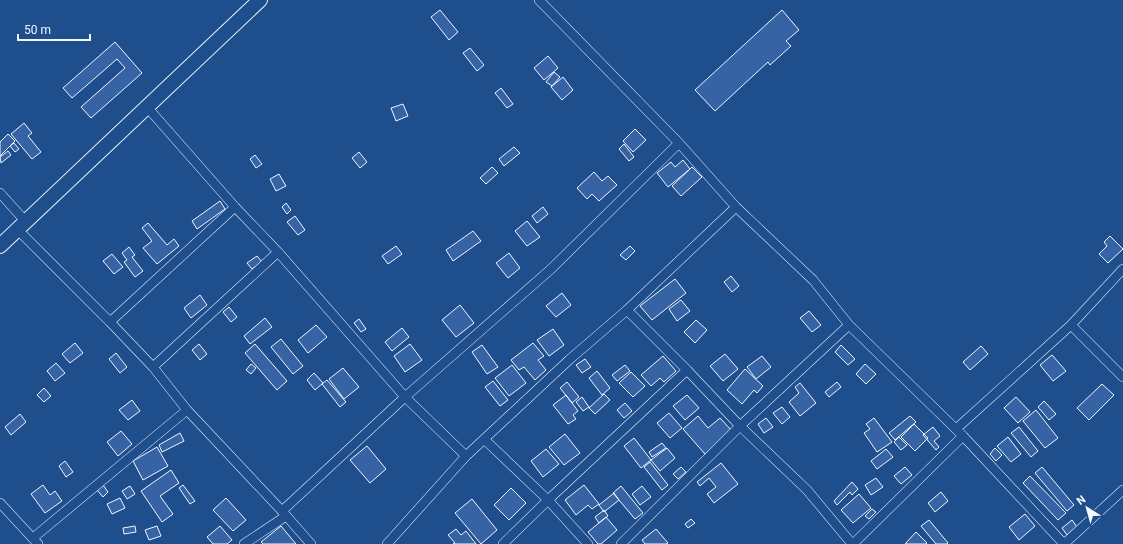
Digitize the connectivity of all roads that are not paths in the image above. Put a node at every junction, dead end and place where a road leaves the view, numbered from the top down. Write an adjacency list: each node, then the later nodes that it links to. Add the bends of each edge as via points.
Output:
1 (260, 0): 3 (main road)
2 (539, 0): 4 (street)
3 (147, 107): 6 (street); 8 (main road)
4 (679, 143): 7 (street); 19 (street, via 551,269)
5 (0, 193): 8 (street)
6 (235, 206): 10 (street); 13 (street)
7 (736, 207): 12 (street); 14 (street, via 813,280)
8 (22, 226): 9 (main road); 13 (street)
9 (0, 246)
10 (278, 252): 16 (street); 19 (street)
11 (1123, 269): 15 (street)
12 (627, 310): 17 (street); 24 (street)
13 (110, 322): 16 (street)
14 (849, 325): 21 (street); 22 (street)
15 (1071, 325): 18 (street); 22 (street)
16 (152, 368): 20 (street)
17 (687, 370): 21 (street); 27 (street)
18 (1123, 378)
19 (405, 397): 25 (street); 29 (street)
20 (188, 410): 29 (street); 30 (street)
21 (740, 426): 36 (street); 37 (street, via 807,490)
22 (956, 429): 23 (street)
23 (963, 436): 37 (street); 38 (street)
24 (484, 439): 25 (street); 27 (street)
25 (466, 456): 33 (street)
26 (1123, 490): 38 (street)
27 (548, 500): 34 (street); 35 (street)
28 (0, 503): 30 (street)
29 (284, 514): 31 (street); 32 (street)
30 (35, 541)
31 (244, 544)
32 (311, 544)
33 (387, 544)
34 (503, 544)
35 (588, 544)
36 (621, 544)
37 (852, 544)
38 (1064, 544)

